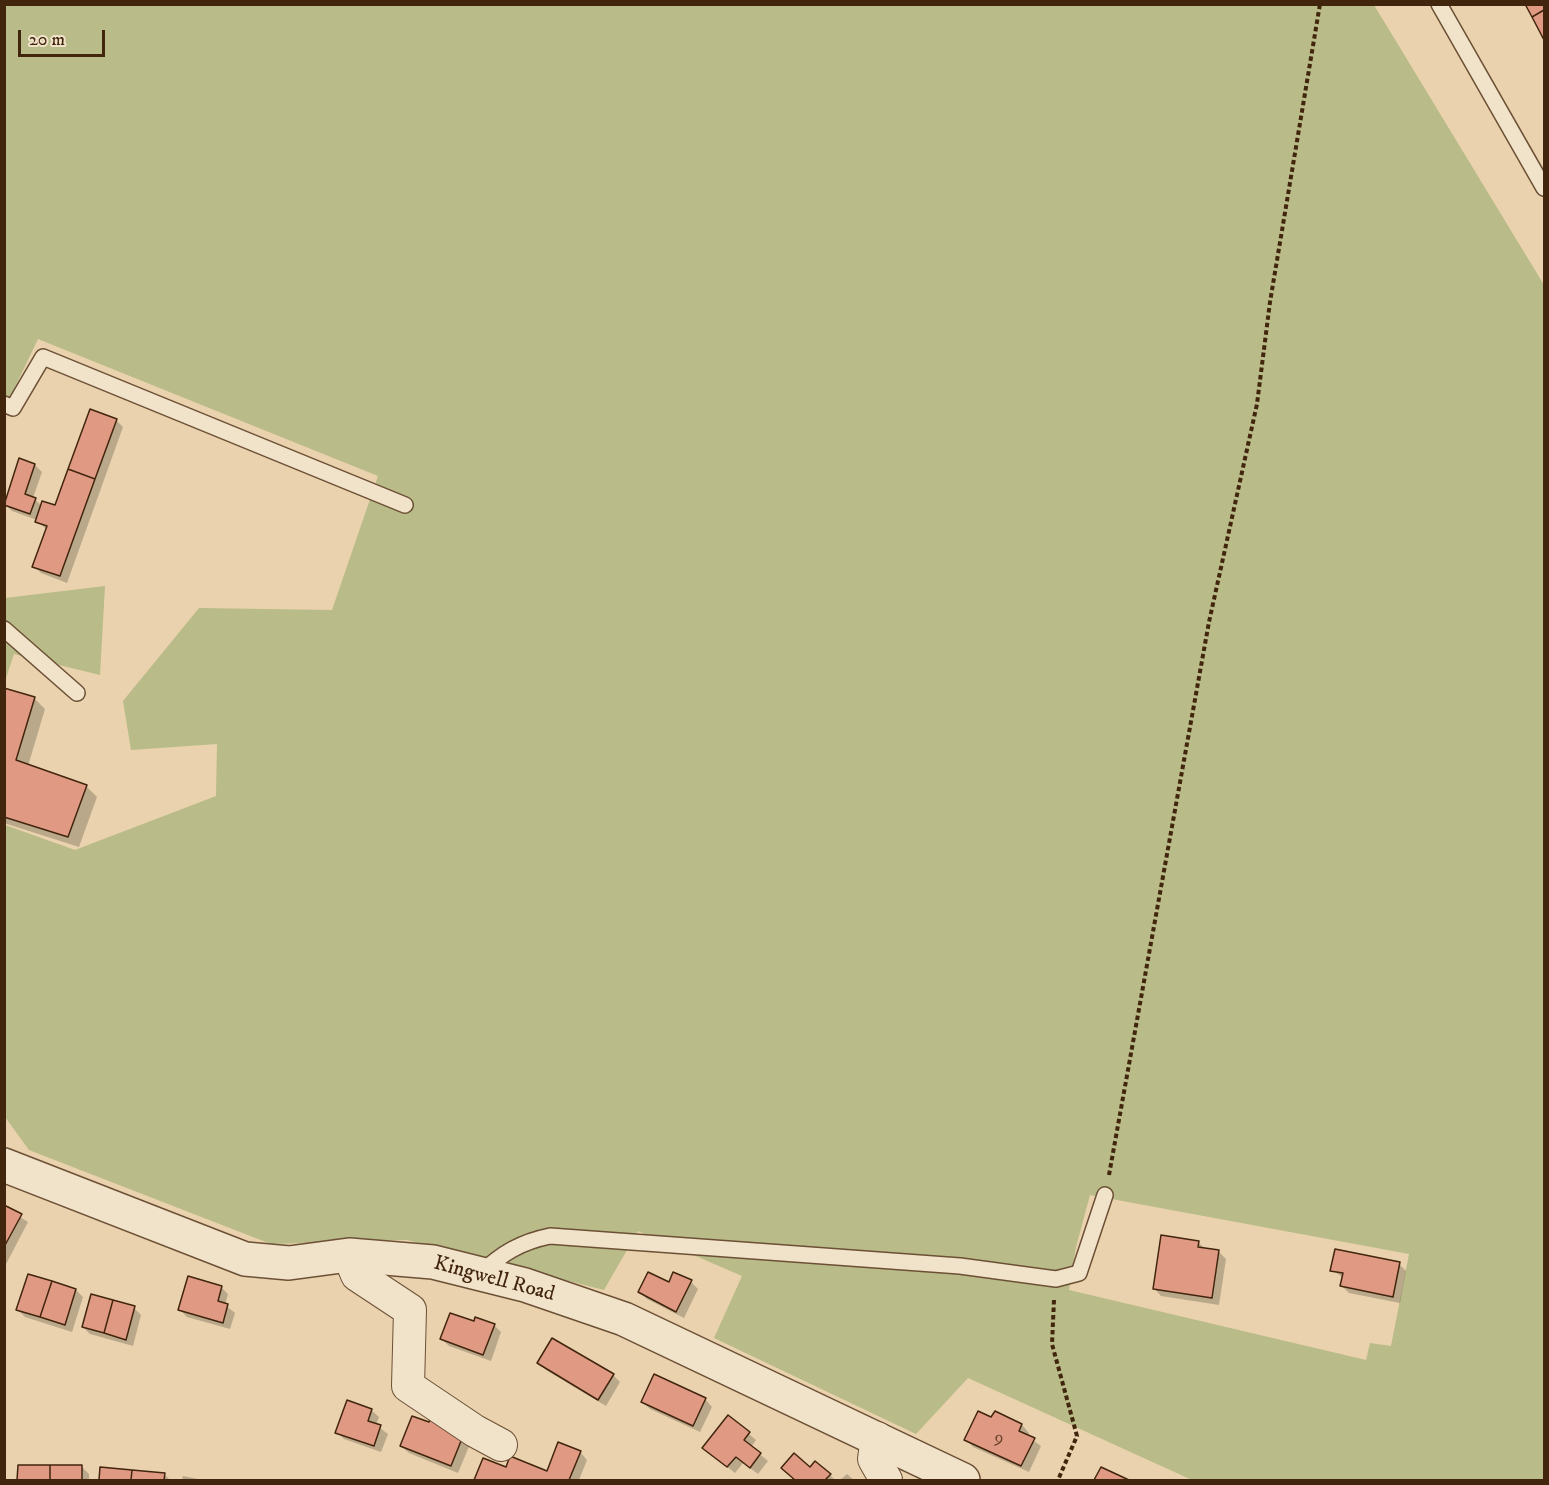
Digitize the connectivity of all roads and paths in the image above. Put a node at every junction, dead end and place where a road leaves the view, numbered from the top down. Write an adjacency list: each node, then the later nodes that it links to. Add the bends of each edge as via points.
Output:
1 (1320, 4): 9 (path, via 1270,302 1257,404 1209,622)
2 (1439, 4): 3 (lane)
3 (1545, 188)
4 (4, 404): 5 (lane, via 14,408 43,357)
5 (405, 505)
6 (4, 629): 7 (lane)
7 (77, 693)
8 (7, 1159): 10 (street, Kingwell Road, via 245,1259 289,1263)
9 (1105, 1195): 12 (lane, via 1079,1273)
10 (349, 1255): 11 (street, Kingwell Road, via 433,1262); 14 (street, via 357,1275 410,1310 408,1386)
11 (480, 1274): 12 (lane, via 513,1247 550,1236 948,1265); 13 (street, Kingwell Road, via 624,1319)
12 (1056, 1279): 17 (path, via 1052,1344 1077,1436)
13 (877, 1438): 15 (street, via 874,1459); 16 (street, Kingwell Road)
14 (501, 1445)
15 (886, 1480)
16 (963, 1480)
17 (1058, 1480)

